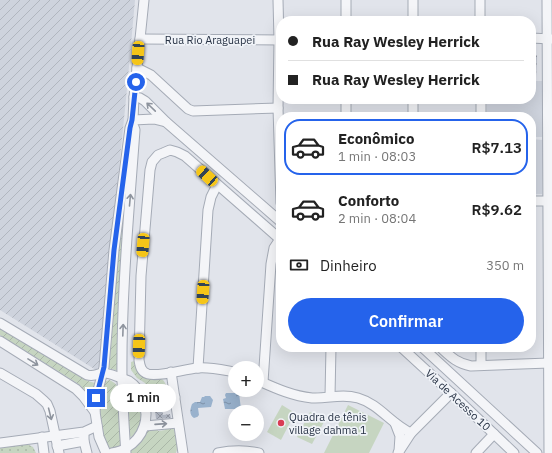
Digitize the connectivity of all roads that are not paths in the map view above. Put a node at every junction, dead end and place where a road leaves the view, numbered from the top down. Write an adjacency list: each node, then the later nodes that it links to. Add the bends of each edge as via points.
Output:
1 (144, 0): 12 (street)
2 (278, 0): 7 (street)
3 (346, 0): 8 (street)
4 (413, 0): 9 (street)
5 (480, 0): 10 (street)
6 (546, 0): 13 (street)
7 (279, 16)
8 (346, 16)
9 (413, 16)
10 (480, 16)
11 (536, 38): 13 (street)
12 (140, 39): 14 (street, Rua Rio Araguapei); 15 (street)
13 (549, 39): 24 (street)
14 (276, 40)
15 (137, 68): 16 (street); 18 (street, via 151,75 193,111)
16 (134, 97): 20 (street); 21 (street, one-way to 16, via 145,101)
17 (278, 104): 18 (street)
18 (278, 108): 19 (street)
19 (278, 112)
20 (132, 120): 21 (street, via 154,119); 44 (street, via 114,250); 45 (street, one-way to 20, via 125,252 135,130)
21 (166, 122): 26 (street)
22 (217, 185): 28 (street); 40 (street, via 208,210); 42 (street, via 185,156 177,152 170,150 158,155 152,162 141,276 139,360 140,368 149,374)
23 (536, 201): 24 (street)
24 (550, 201): 38 (street)
25 (276, 204): 26 (street)
26 (263, 206): 27 (street)
27 (276, 218)
28 (276, 237)
29 (276, 245): 37 (street, via 271,264)
30 (0, 323): 44 (street, via 87,375)
31 (0, 341): 51 (street, one-way to 51, via 76,389)
32 (331, 352): 48 (street)
33 (407, 352): 47 (street, Via de Acesso 10)
34 (427, 352): 74 (street)
35 (445, 352): 39 (street, via 462,364)
36 (481, 352): 39 (street)
37 (262, 361)
38 (549, 363): 39 (street); 75 (street)
39 (481, 365)
40 (198, 368): 41 (street); 42 (street)
41 (228, 371)
42 (171, 372): 49 (street)
43 (0, 373): 58 (street, one-way to 58, via 44,401 50,412)
44 (103, 373): 45 (street); 51 (street, via 98,386)
45 (122, 379): 50 (street, via 137,389); 63 (street)
46 (264, 383): 48 (street, via 298,396)
47 (451, 392): 56 (street); 57 (street, Via de Acesso 10)
48 (330, 396): 53 (street, via 346,395 359,398 374,405)
49 (175, 397): 50 (street); 52 (street)
50 (146, 407): 55 (street)
51 (95, 412): 54 (street)
52 (178, 423): 55 (street, one-way to 52); 69 (street)
53 (395, 423): 56 (street); 64 (street, via 400,436)
54 (97, 426): 59 (street); 68 (street, via 101,442)
55 (144, 426): 63 (street, via 138,439)
56 (411, 433): 64 (street)
57 (494, 434): 72 (street); 73 (street, Via de Acesso 10)
58 (55, 435): 59 (street); 60 (street); 62 (street)
59 (84, 436): 62 (street); 67 (street)
60 (42, 437): 61 (street); 65 (street)
61 (0, 443)
62 (58, 450)
63 (126, 451): 68 (street)
64 (399, 452)
65 (44, 453)
66 (77, 453): 67 (street)
67 (87, 453)
68 (108, 453)
69 (183, 453)
70 (218, 453): 71 (street)
71 (259, 453)
72 (476, 453)
73 (514, 453)
74 (537, 453)
75 (549, 453)

